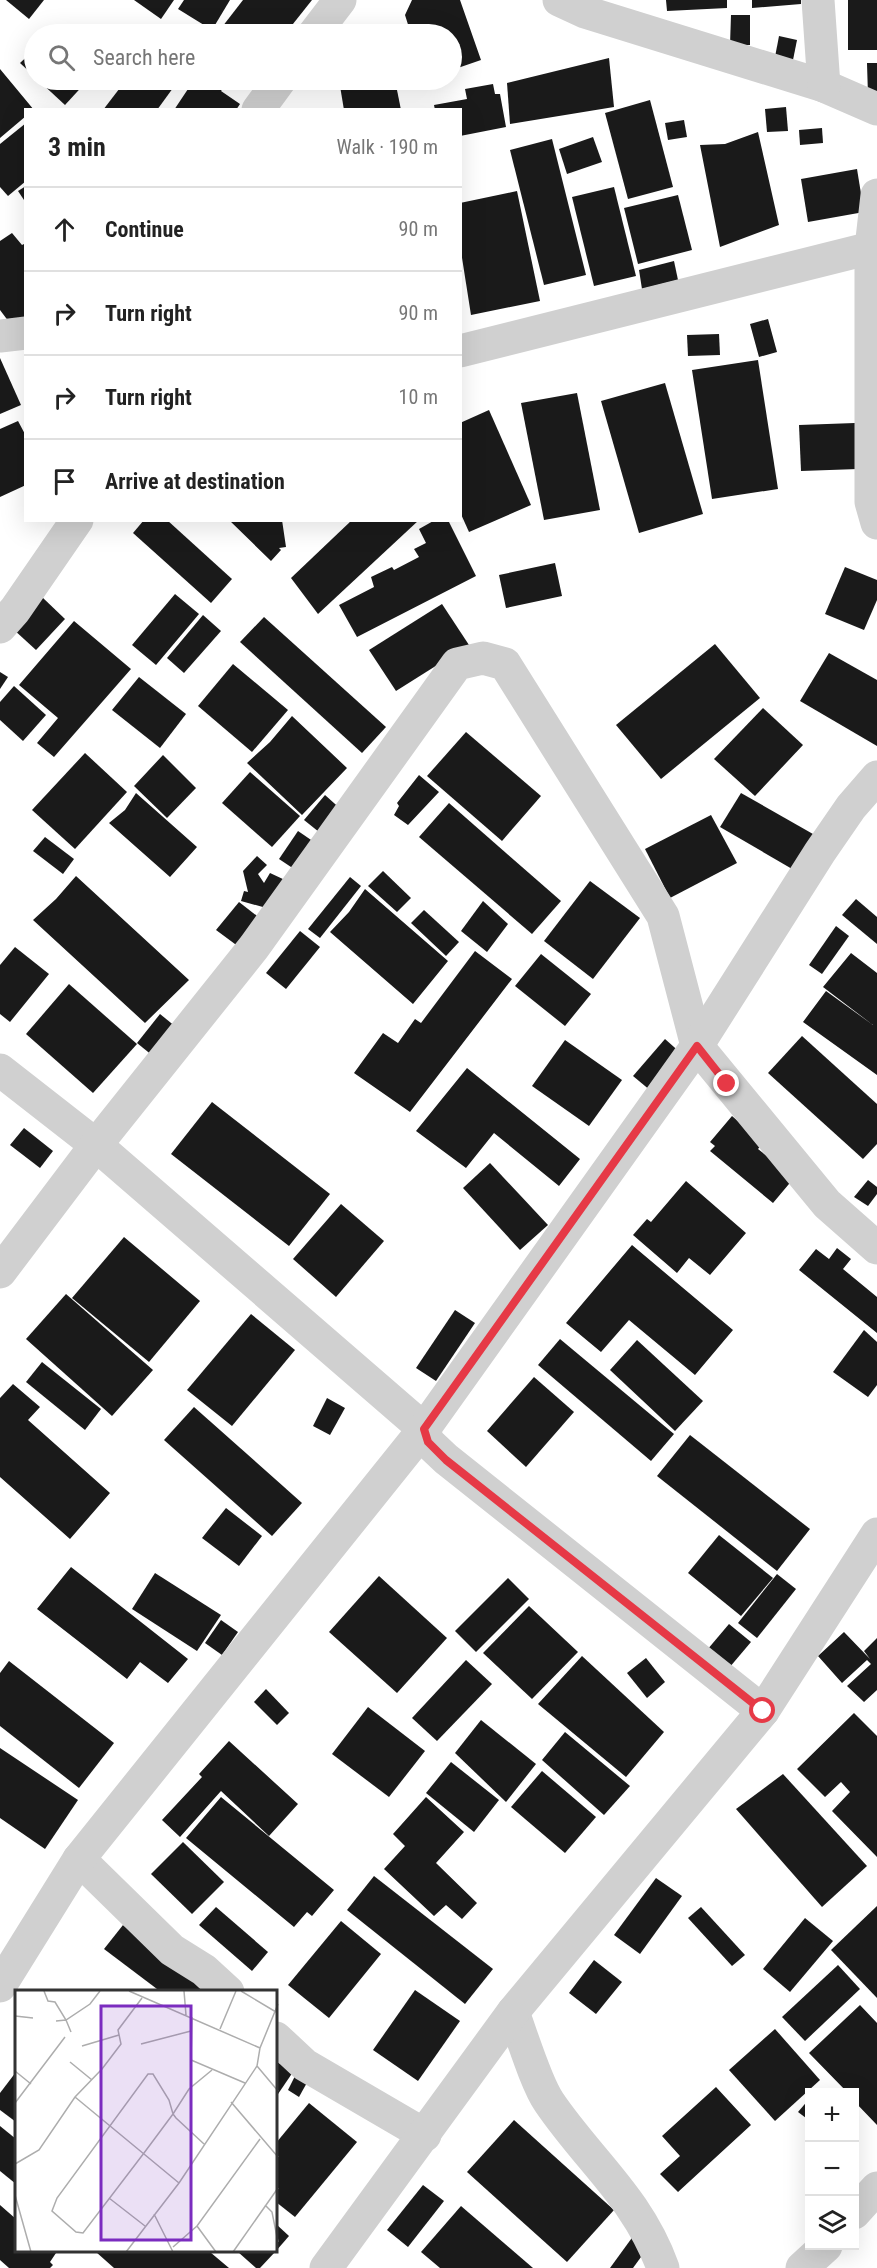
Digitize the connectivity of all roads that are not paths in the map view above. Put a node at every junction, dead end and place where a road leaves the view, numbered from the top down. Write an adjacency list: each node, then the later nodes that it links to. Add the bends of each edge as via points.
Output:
1 (340, 0): 4 (street)
2 (559, 0): 5 (street, via 585,12)
3 (818, 0): 5 (street)
4 (322, 24)
5 (824, 86): 8 (street)
6 (273, 90): 7 (street)
7 (259, 108)
8 (877, 109)
9 (877, 195): 10 (street)
10 (871, 248): 13 (street); 15 (street, via 871,502)
11 (24, 333): 12 (street)
12 (0, 336)
13 (462, 350)
14 (76, 522): 16 (street)
15 (877, 523)
16 (0, 627)
17 (877, 777): 18 (street, via 820,852)
18 (697, 1046): 20 (street, via 663,916 505,664 483,658 457,664 254,947); 21 (street, via 827,1204); 23 (street)
19 (0, 1070): 20 (street)
20 (96, 1145): 22 (street); 23 (street)
21 (877, 1248)
22 (0, 1272)
23 (424, 1429): 25 (street, via 428,1442 446,1460); 26 (street)
24 (877, 1534): 25 (street)
25 (763, 1711): 29 (street)
26 (79, 1859): 27 (street); 28 (street, via 172,1950 204,1970)
27 (0, 1986)
28 (226, 1990)
29 (513, 2012): 31 (street); 36 (street, via 548,2100 625,2194 654,2241)
30 (278, 2040): 31 (street, via 305,2065)
31 (425, 2135): 35 (street)
32 (877, 2188): 33 (street)
33 (859, 2208)
34 (822, 2250): 37 (street)
35 (326, 2268)
36 (663, 2268)
37 (802, 2268)

